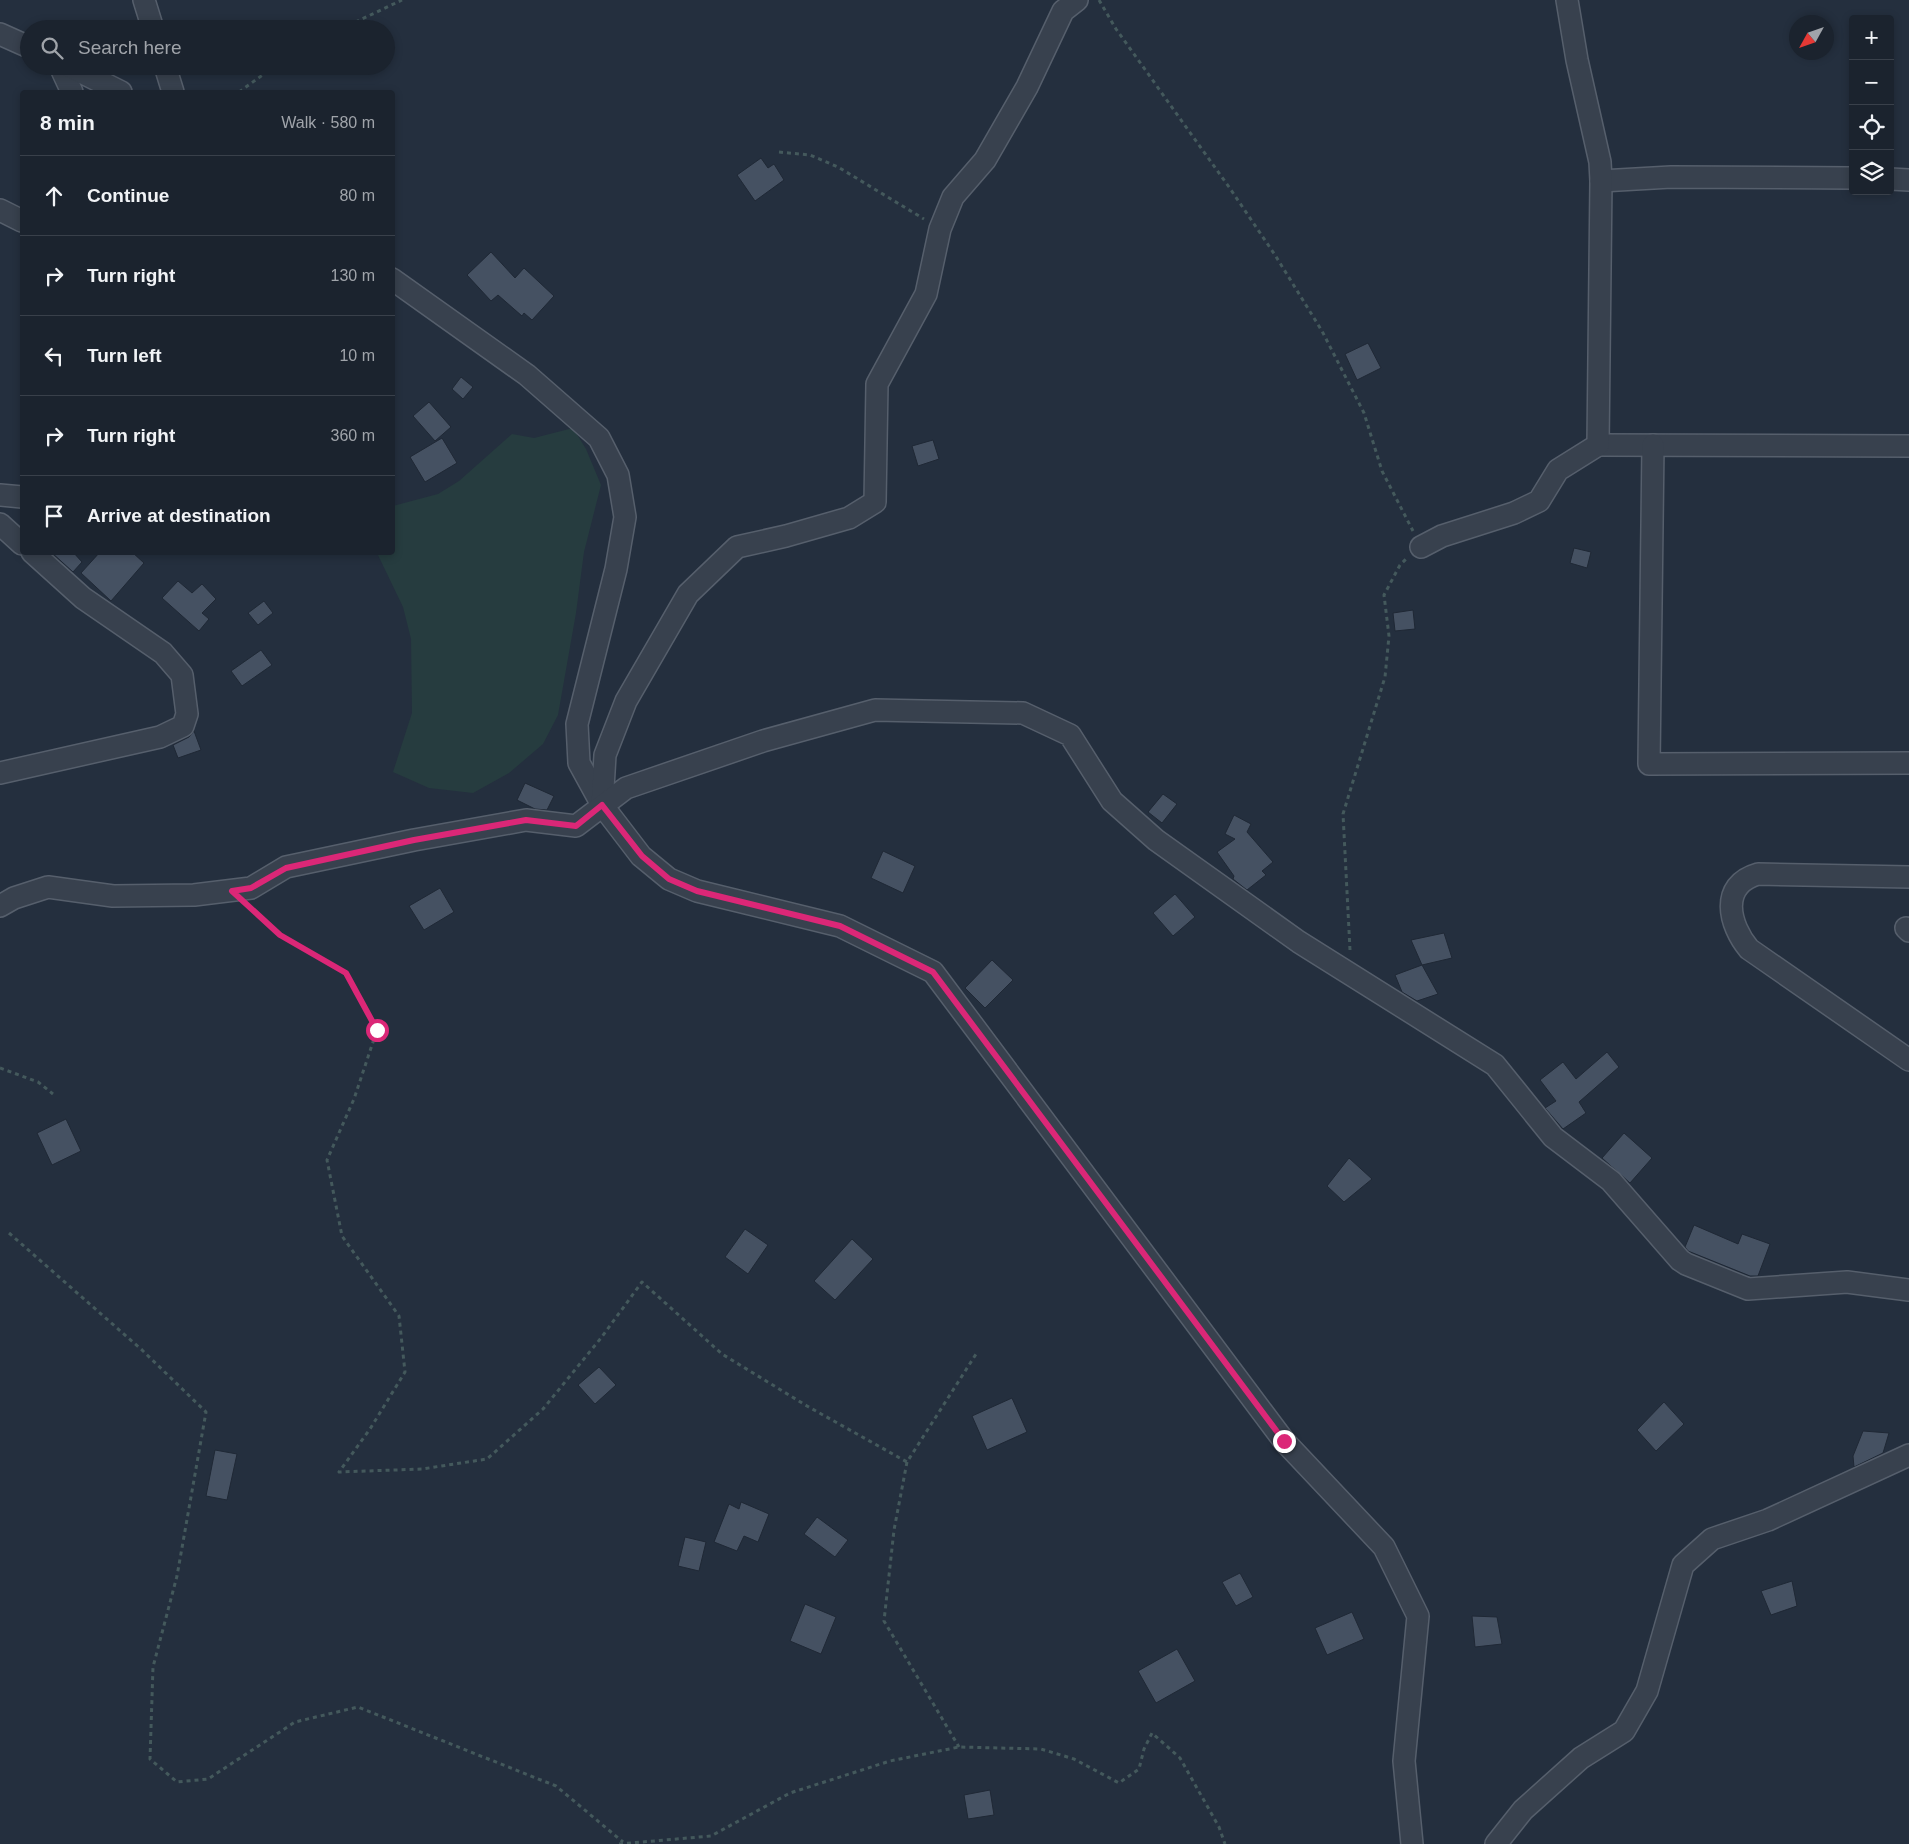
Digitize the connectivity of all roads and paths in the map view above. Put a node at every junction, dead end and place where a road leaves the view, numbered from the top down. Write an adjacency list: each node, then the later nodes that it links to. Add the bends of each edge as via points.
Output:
1 (144, 0): 6 (street)
2 (402, 0): 7 (path)
3 (1099, 0): 34 (path, via 1116,29 1229,186 1322,331 1364,414 1382,471)
4 (1567, 0): 22 (street)
5 (1072, 1): 25 (street, via 1063,11 1027,87 985,160 953,197)
6 (150, 20)
7 (360, 20)
8 (0, 34): 9 (street)
9 (20, 43)
10 (64, 75): 14 (street)
11 (87, 75): 15 (street)
12 (168, 75): 16 (street)
13 (263, 75): 17 (path)
14 (71, 90)
15 (117, 90)
16 (172, 90)
17 (242, 90)
18 (779, 152): 25 (path, via 810,155 838,167)
19 (1849, 178): 22 (street, via 1671,178)
20 (1894, 179): 21 (street)
21 (1909, 180)
22 (1602, 182): 27 (street)
23 (0, 210): 24 (street)
24 (20, 220)
25 (940, 228): 38 (street, via 926,294 878,384 876,502 849,518 736,547 688,594 626,701 605,755)
26 (395, 281): 38 (street, via 527,375 599,438 618,475 625,517 616,570 577,724 579,763)
27 (1598, 445): 28 (street); 34 (street, via 1558,470 1539,501 1514,513 1442,536)
28 (1653, 445): 29 (street); 36 (street, via 1649,764)
29 (1909, 446)
30 (0, 495): 31 (street)
31 (20, 497)
32 (0, 524): 33 (street)
33 (20, 542)
34 (1421, 547): 42 (path, via 1400,565 1384,595 1389,636 1385,677 1343,814)
35 (35, 555): 37 (street, via 83,598 164,654 182,675 187,714 182,726 160,737)
36 (1909, 763)
37 (0, 773)
38 (602, 805): 40 (street, via 576,826 526,820 414,840 286,868 251,888); 42 (street, via 626,788 763,741 875,710 1023,714 1070,734 1112,801 1156,840); 54 (street, via 642,856 669,879 697,891 840,926 933,972 1284,1441 1384,1547 1418,1616 1404,1761)
39 (1909, 877): 43 (street, via 1758,874 1743,880 1732,900 1733,924 1754,953)
40 (232, 891): 41 (street, via 114,896 48,887); 50 (path, via 280,935 346,973 377,1030 354,1099 327,1160 342,1236 399,1316 405,1372 339,1472 422,1469 487,1458 543,1409 642,1282 722,1354)
41 (0, 906)
42 (1351, 975): 47 (street, via 1496,1065 1553,1137 1611,1181 1686,1264 1748,1289 1847,1282)
43 (1909, 1060)
44 (0, 1068): 45 (path, via 38,1082)
45 (53, 1094)
46 (9, 1233): 52 (path, via 142,1350 206,1412 177,1576 154,1667 150,1759 177,1782 208,1779 295,1722 358,1707 556,1786)
47 (1909, 1290)
48 (978, 1351): 50 (path)
49 (1909, 1455): 55 (street, via 1768,1520 1712,1539 1683,1565 1648,1691 1624,1731 1580,1758 1523,1810)
50 (908, 1462): 51 (path, via 894,1530 884,1621)
51 (959, 1748): 52 (path, via 890,1761 790,1794 710,1836); 53 (path, via 1042,1750 1074,1759 1119,1783 1138,1769 1152,1733 1180,1758 1219,1827)
52 (621, 1843)
53 (1225, 1844)
54 (1412, 1844)
55 (1496, 1844)

